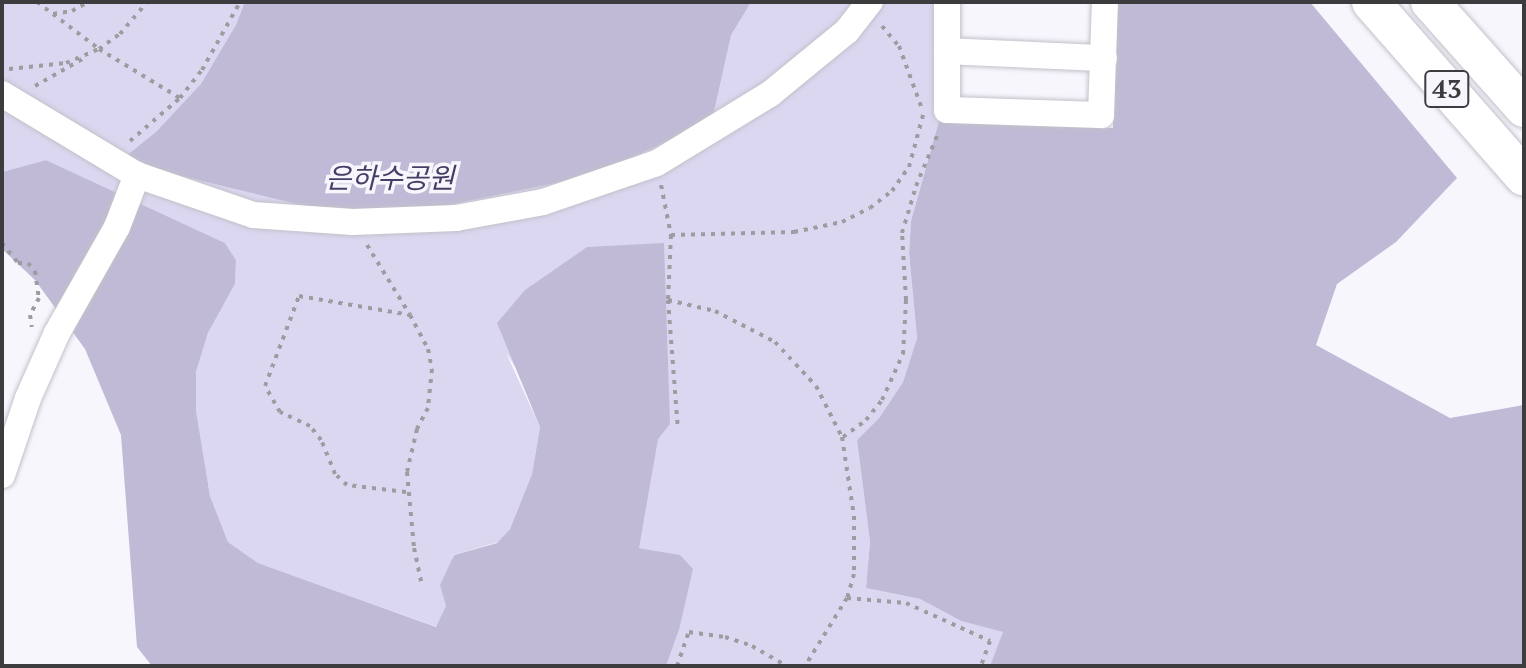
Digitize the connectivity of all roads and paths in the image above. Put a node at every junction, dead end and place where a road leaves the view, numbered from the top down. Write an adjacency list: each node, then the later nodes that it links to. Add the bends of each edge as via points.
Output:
1 (37, 2): 10 (path)
2 (88, 2): 10 (path)
3 (147, 2): 11 (path)
4 (240, 2): 16 (path)
5 (947, 2): 12 (street)
6 (1105, 2): 13 (street)
7 (1371, 2): 22 (highway, 43)
8 (1430, 2): 17 (highway, 43)
9 (873, 8): 20 (street, via 770,94); 24 (path, via 907,62 923,114 909,167 892,191 870,208 816,230)
10 (53, 14): 11 (path)
11 (99, 49): 14 (path, via 37,69); 15 (path); 16 (path)
12 (947, 51): 13 (street); 18 (street)
13 (1104, 58): 18 (street, via 1101,115)
14 (2, 68)
15 (15, 92): 19 (street)
16 (180, 98): 19 (path, via 140,134)
17 (1524, 108)
18 (947, 110): 30 (path, via 902,233 903,354 882,400)
19 (103, 154): 21 (street)
20 (657, 163): 23 (street, via 543,202 456,218); 24 (path)
21 (137, 175): 23 (street, via 253,215); 28 (street, via 117,227)
22 (1524, 177)
23 (353, 222): 27 (path)
24 (671, 235): 26 (path)
25 (2, 243): 28 (path, via 18,263 28,263 35,271 39,298 30,315 33,331 52,324)
26 (668, 300): 29 (path); 30 (path, via 715,311 775,342 816,386)
27 (410, 315): 32 (path, via 432,369 428,408 417,429); 32 (path, via 299,296 265,386 280,412 310,426 335,474 347,485)
28 (57, 333): 31 (street)
29 (678, 429)
30 (842, 437): 34 (path, via 854,516 854,574)
31 (2, 475)
32 (406, 492): 33 (path)
33 (422, 587)
34 (847, 598): 37 (path); 38 (path, via 906,603 990,641)
35 (677, 666): 36 (path, via 689,632 752,646)
36 (786, 666)
37 (805, 666)
38 (981, 666)

